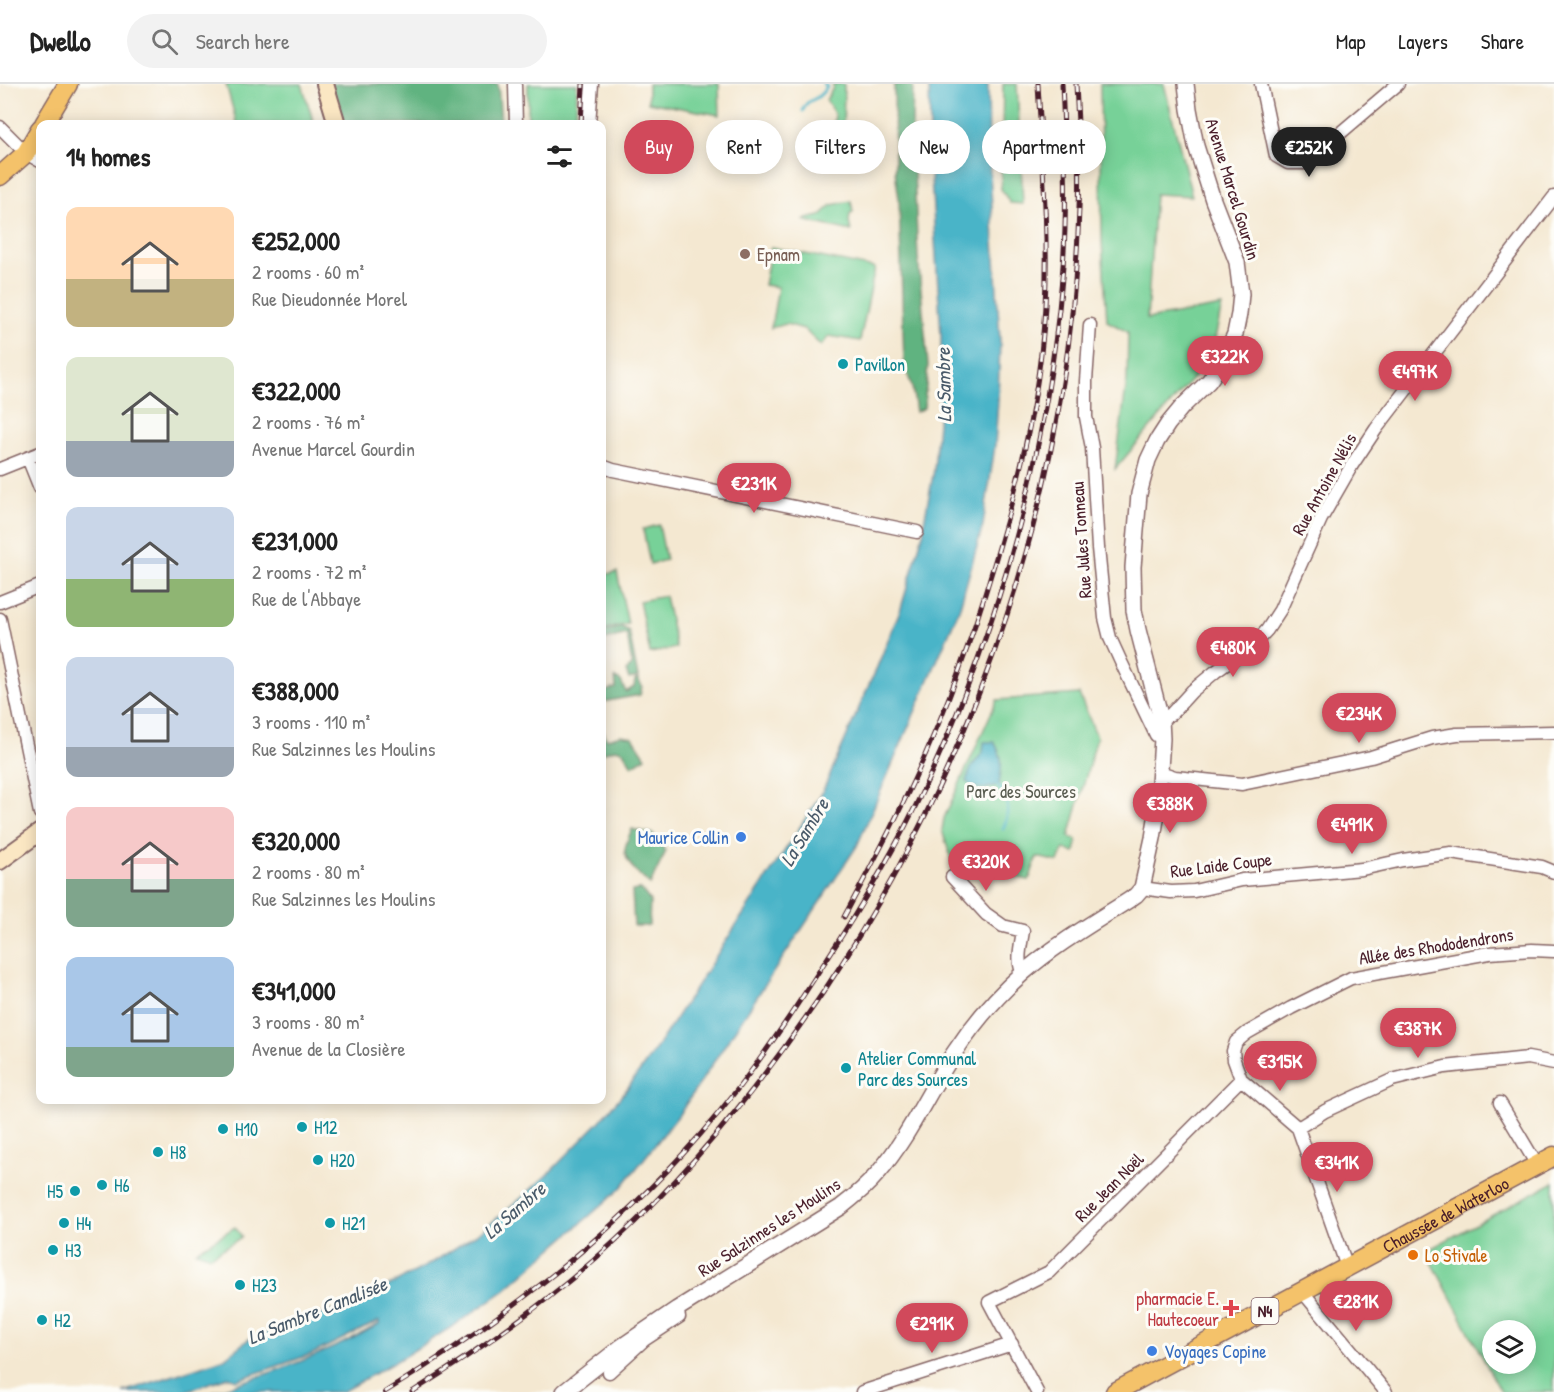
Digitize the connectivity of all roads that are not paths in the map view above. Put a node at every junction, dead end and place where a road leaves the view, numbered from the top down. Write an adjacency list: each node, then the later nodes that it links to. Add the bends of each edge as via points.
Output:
1 (69, 84): 8 (main road)
2 (325, 84): 9 (main road)
3 (515, 84): 10 (street)
4 (592, 84): 11 (street)
5 (1186, 84): 26 (street, Avenue Marcel Gourdin, via 1196,146 1237,262 1241,294 1226,354 1209,381 1175,415 1157,441 1139,494 1134,610)
6 (1261, 84): 7 (street, via 1276,156 1288,163 1305,163)
7 (1398, 84)
8 (46, 120)
9 (336, 120)
10 (516, 120)
11 (590, 120)
12 (0, 127): 13 (street)
13 (33, 157): 14 (main road)
14 (0, 176)
15 (1554, 196): 26 (street, Rue Antoine Nélis, via 1352,465 1267,630 1254,645 1215,672)
16 (1090, 325): 28 (street, Rue Jules Tonneau, via 1086,417 1092,448 1105,618 1135,692 1156,735)
17 (36, 455): 18 (street)
18 (28, 458): 20 (street); 21 (street)
19 (606, 467): 22 (street)
20 (0, 469)
21 (36, 478)
22 (917, 532)
23 (36, 588): 24 (street)
24 (0, 602)
25 (0, 619): 30 (street)
26 (1161, 719): 28 (street, Avenue Marcel Gourdin)
27 (1554, 732): 29 (street, via 1456,734 1371,757 1242,784)
28 (1162, 739): 29 (street)
29 (1160, 772): 35 (street, via 1153,838)
30 (36, 794)
31 (36, 835): 32 (main road)
32 (0, 861)
33 (1554, 872): 35 (street, Rue Laide Coupe, via 1451,853 1362,869 1242,879 1194,891)
34 (952, 877): 37 (street, via 986,914 1003,926 1023,931 1019,962)
35 (1142, 888): 37 (street, Rue Salzinnes les Moulins)
36 (1554, 951): 39 (street, Allée des Rhododendrons, via 1489,953 1351,978 1290,1008 1236,1042 1234,1060)
37 (1023, 974): 46 (street, Rue Salzinnes les Moulins, via 955,1052 889,1158 867,1185 841,1207)
38 (1554, 1063): 41 (street, via 1518,1059 1445,1067 1392,1080 1325,1111)
39 (1241, 1079): 41 (street); 47 (street, Rue Jean Noël, via 1049,1272 989,1302)
40 (1500, 1103): 43 (street)
41 (1299, 1128): 44 (street)
42 (1554, 1156): 43 (main road, Chaussée de Waterloo / N4)
43 (1537, 1165): 44 (main road, Chaussée de Waterloo / N4)
44 (1347, 1267): 45 (main road, Chaussée de Waterloo / N4)
45 (1302, 1291): 52 (main road, Chaussée de Waterloo / N4); 53 (street)
46 (677, 1309): 48 (street, via 680,1317 644,1340); 49 (street, Rue Salzinnes les Moulins)
47 (1012, 1344): 50 (street); 51 (street)
48 (609, 1372)
49 (564, 1392)
50 (862, 1392)
51 (1037, 1392)
52 (1115, 1392)
53 (1386, 1392)

